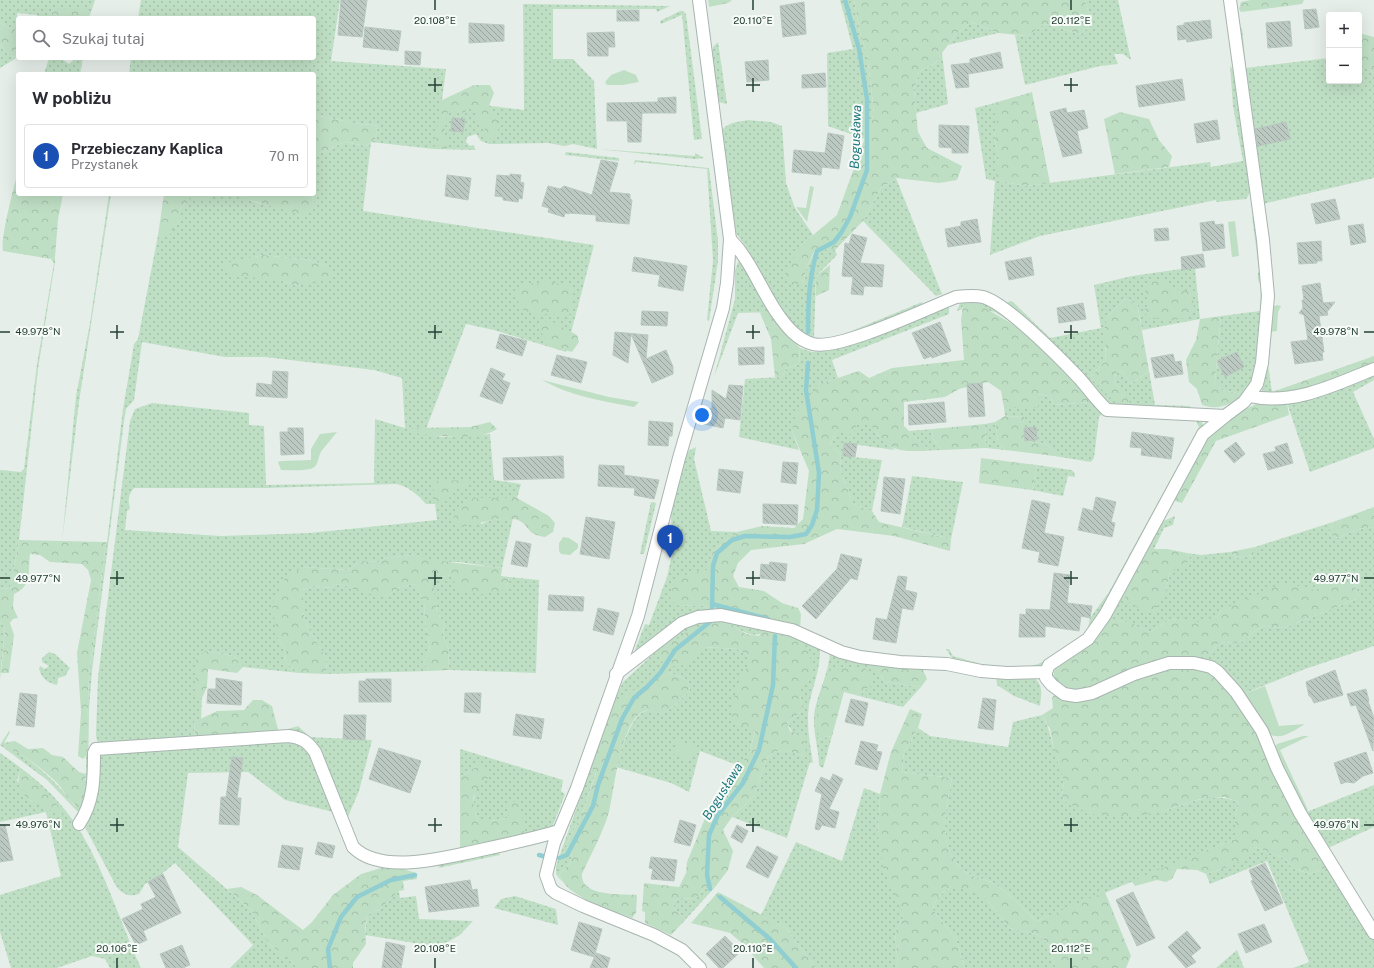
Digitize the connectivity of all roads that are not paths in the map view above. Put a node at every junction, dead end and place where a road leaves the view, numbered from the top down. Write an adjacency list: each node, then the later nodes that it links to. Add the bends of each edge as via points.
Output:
1 (699, 0): 3 (street)
2 (1230, 0): 5 (street, via 1263,240 1268,296 1262,363 1257,384)
3 (730, 239): 6 (street, via 743,253 786,325 804,341 822,346 834,344 956,297 983,297 994,301 1017,319 1078,377 1108,410); 8 (street, via 727,283 718,330 679,458 646,589)
4 (1374, 369): 5 (street, via 1302,396 1286,399)
5 (1249, 396): 6 (street)
6 (1225, 416): 7 (street, via 1203,434 1105,615 1088,639 1049,665)
7 (1046, 672): 8 (street, via 981,671 947,664 860,657 841,652 792,630 721,615 698,617 682,623); 11 (street, via 1046,678 1052,685 1064,694 1076,696 1169,663 1199,664 1218,672 1236,692 1262,731 1300,813)
8 (616, 674): 10 (street, via 577,788)
9 (80, 824): 10 (street, via 92,794 96,749 289,736 305,741 315,752 353,847 369,857 396,861 435,860)
10 (559, 831): 12 (street, via 547,870 551,889 562,897 654,935 682,950)
11 (1374, 933)
12 (700, 968)

